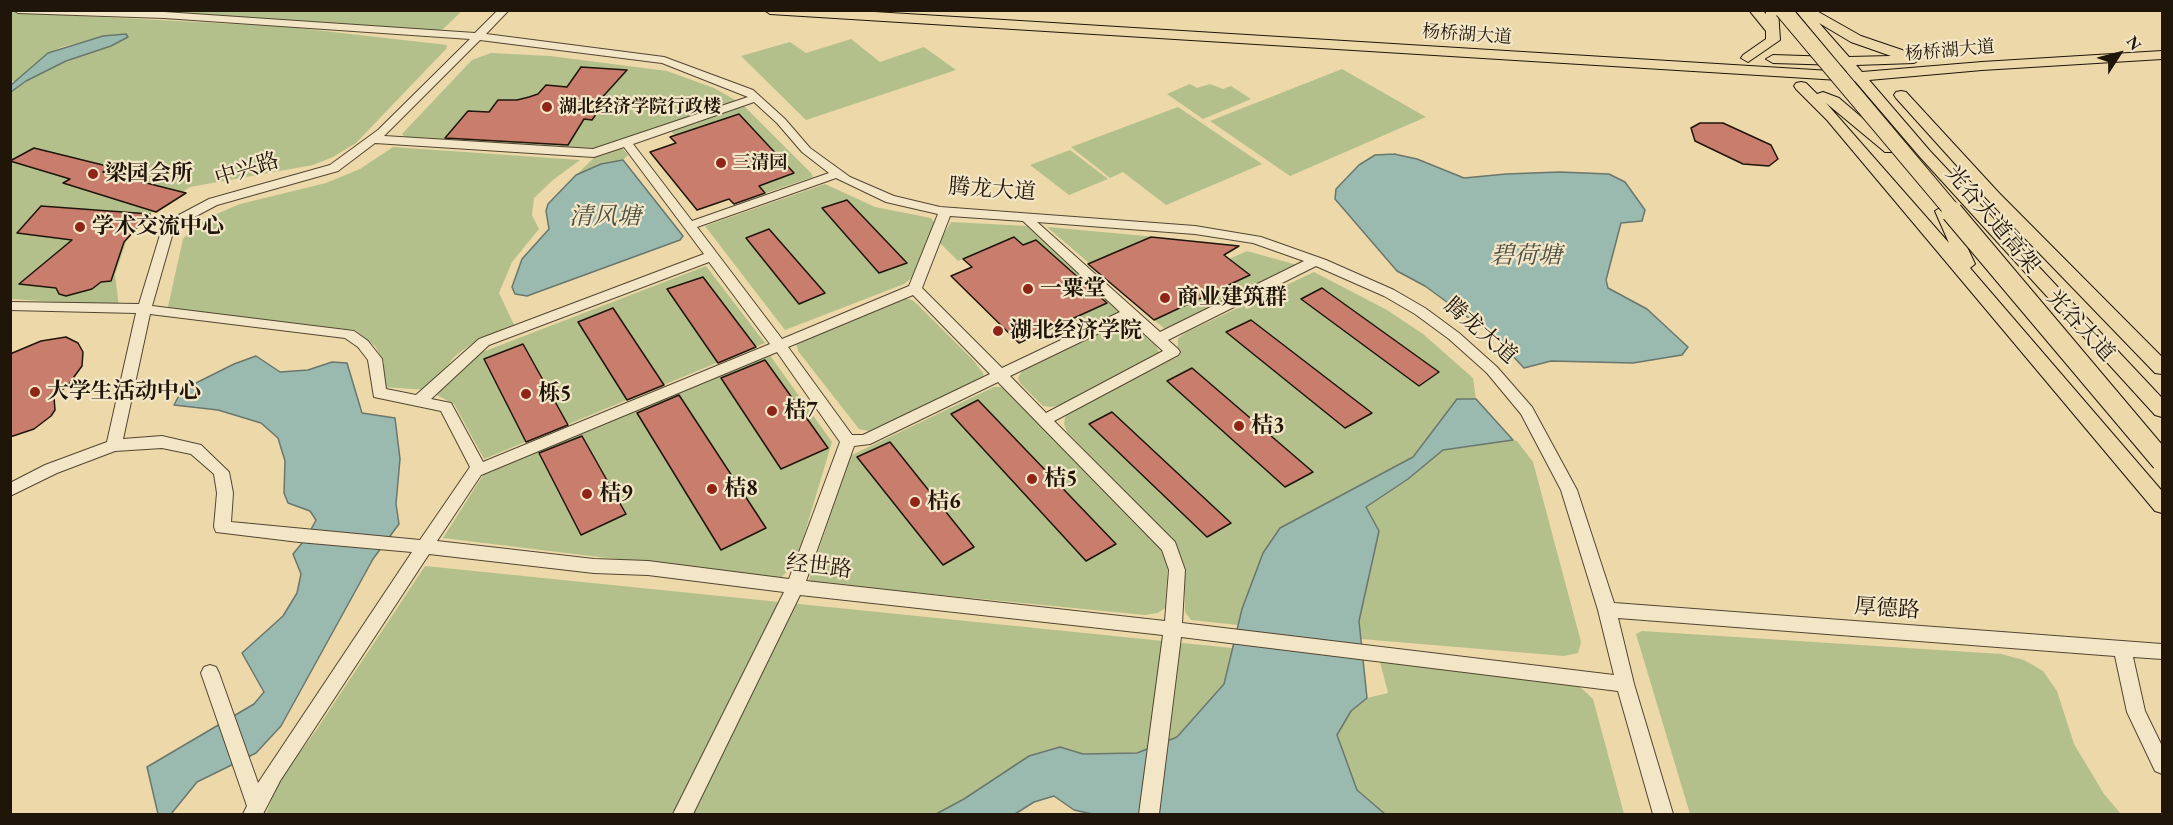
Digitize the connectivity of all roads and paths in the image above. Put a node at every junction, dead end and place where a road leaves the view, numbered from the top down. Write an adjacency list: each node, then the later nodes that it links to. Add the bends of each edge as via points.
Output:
1 (504, 10): 14 (street, 中兴路)
2 (770, 10): 22 (main road, 杨桥湖大道)
3 (923, 10): 18 (main road, 杨桥湖大道)
4 (1755, 10): 13 (main road)
5 (1774, 10): 13 (main road); 20 (main road, 光谷大道)
6 (1783, 10): 58 (highway, 光谷大道高架, bridge)
7 (1792, 10): 54 (highway, 光谷大道高架)
8 (1801, 10): 21 (main road, 光谷大道)
9 (1807, 10): 15 (main road)
10 (1824, 10): 15 (main road)
11 (20, 11): 12 (street); 14 (street, 腾龙大道, via 175,16)
12 (10, 16)
13 (1773, 31): 18 (main road, via 1773,40)
14 (477, 36): 28 (street, 腾龙大道, via 664,60 749,92); 29 (street, 中兴路)
15 (1856, 39): 19 (main road)
16 (2163, 45): 19 (main road, 杨桥湖大道)
17 (2163, 55): 23 (main road, 杨桥湖大道)
18 (1748, 58): 20 (main road, 杨桥湖大道)
19 (1920, 59): 21 (main road, 杨桥湖大道)
20 (1815, 61): 21 (main road, 杨桥湖大道); 24 (main road, 光谷大道)
21 (1846, 62): 25 (main road, 光谷大道)
22 (1726, 69): 24 (main road, 杨桥湖大道); 26 (main road)
23 (1935, 69): 25 (main road, 杨桥湖大道); 27 (main road, via 1914,74 1903,84)
24 (1829, 75): 25 (main road, 杨桥湖大道); 31 (main road, 光谷大道)
25 (1859, 77): 32 (main road, 光谷大道)
26 (1801, 86): 31 (main road, via 1834,102); 42 (main road)
27 (1902, 95): 32 (main road, via 1900,104); 48 (main road, via 1993,196)
28 (756, 99): 30 (street); 33 (street, 腾龙大道, via 806,150)
29 (373, 139): 30 (street, via 594,153); 44 (street, 中兴路, via 334,168 213,202 182,219 166,235)
30 (626, 142): 37 (street)
31 (1890, 149): 35 (main road, 光谷大道)
32 (1925, 154): 40 (main road, 光谷大道)
33 (837, 174): 34 (street, 腾龙大道, via 890,199); 37 (street)
34 (946, 211): 36 (street, 腾龙大道); 41 (street)
35 (1943, 211): 42 (main road); 57 (main road, 光谷大道)
36 (1026, 216): 39 (street, 腾龙大道, via 1195,230 1256,240); 45 (street)
37 (689, 226): 38 (street)
38 (712, 256): 47 (street); 51 (street, via 484,342)
39 (1315, 261): 46 (street); 64 (street, 腾龙大道, via 1420,311 1492,370 1527,411 1569,490)
40 (2034, 272): 50 (main road); 52 (main road, 光谷大道)
41 (915, 289): 47 (street); 49 (street)
42 (1980, 290): 61 (main road)
43 (10, 306): 44 (street)
44 (144, 309): 51 (street, via 349,334 375,359 379,393); 56 (street, 中兴路)
45 (1129, 313): 46 (street); 49 (street)
46 (1158, 339): 53 (street, via 1173,352)
47 (780, 345): 55 (street); 59 (street, via 482,469)
48 (2163, 368)
49 (999, 375): 53 (street); 55 (street, via 865,440)
50 (2163, 377)
51 (419, 402): 59 (street, via 446,407)
52 (2163, 410)
53 (1044, 420): 65 (street, via 1169,548 1178,570)
54 (2163, 440)
55 (848, 441): 63 (street)
56 (114, 445): 60 (street); 62 (street, 经世路, via 162,442 195,449 221,472 225,493 222,527)
57 (2163, 453)
58 (2163, 461)
59 (478, 467): 62 (street)
60 (10, 490)
61 (2163, 505)
62 (425, 547): 63 (street, 经世路, via 594,566 648,568); 71 (street, via 273,775)
63 (795, 587): 65 (street, 经世路); 72 (street)
64 (1608, 610): 66 (street, 厚德路); 69 (street, 腾龙大道)
65 (1173, 629): 69 (street, 经世路); 73 (street)
66 (2122, 649): 67 (street, 厚德路); 70 (street, via 2136,712)
67 (2163, 652)
68 (210, 674): 71 (street, via 227,716)
69 (1625, 684): 74 (street, 腾龙大道)
70 (2163, 765)
71 (254, 810)
72 (683, 814)
73 (1149, 814)
74 (1663, 814)

